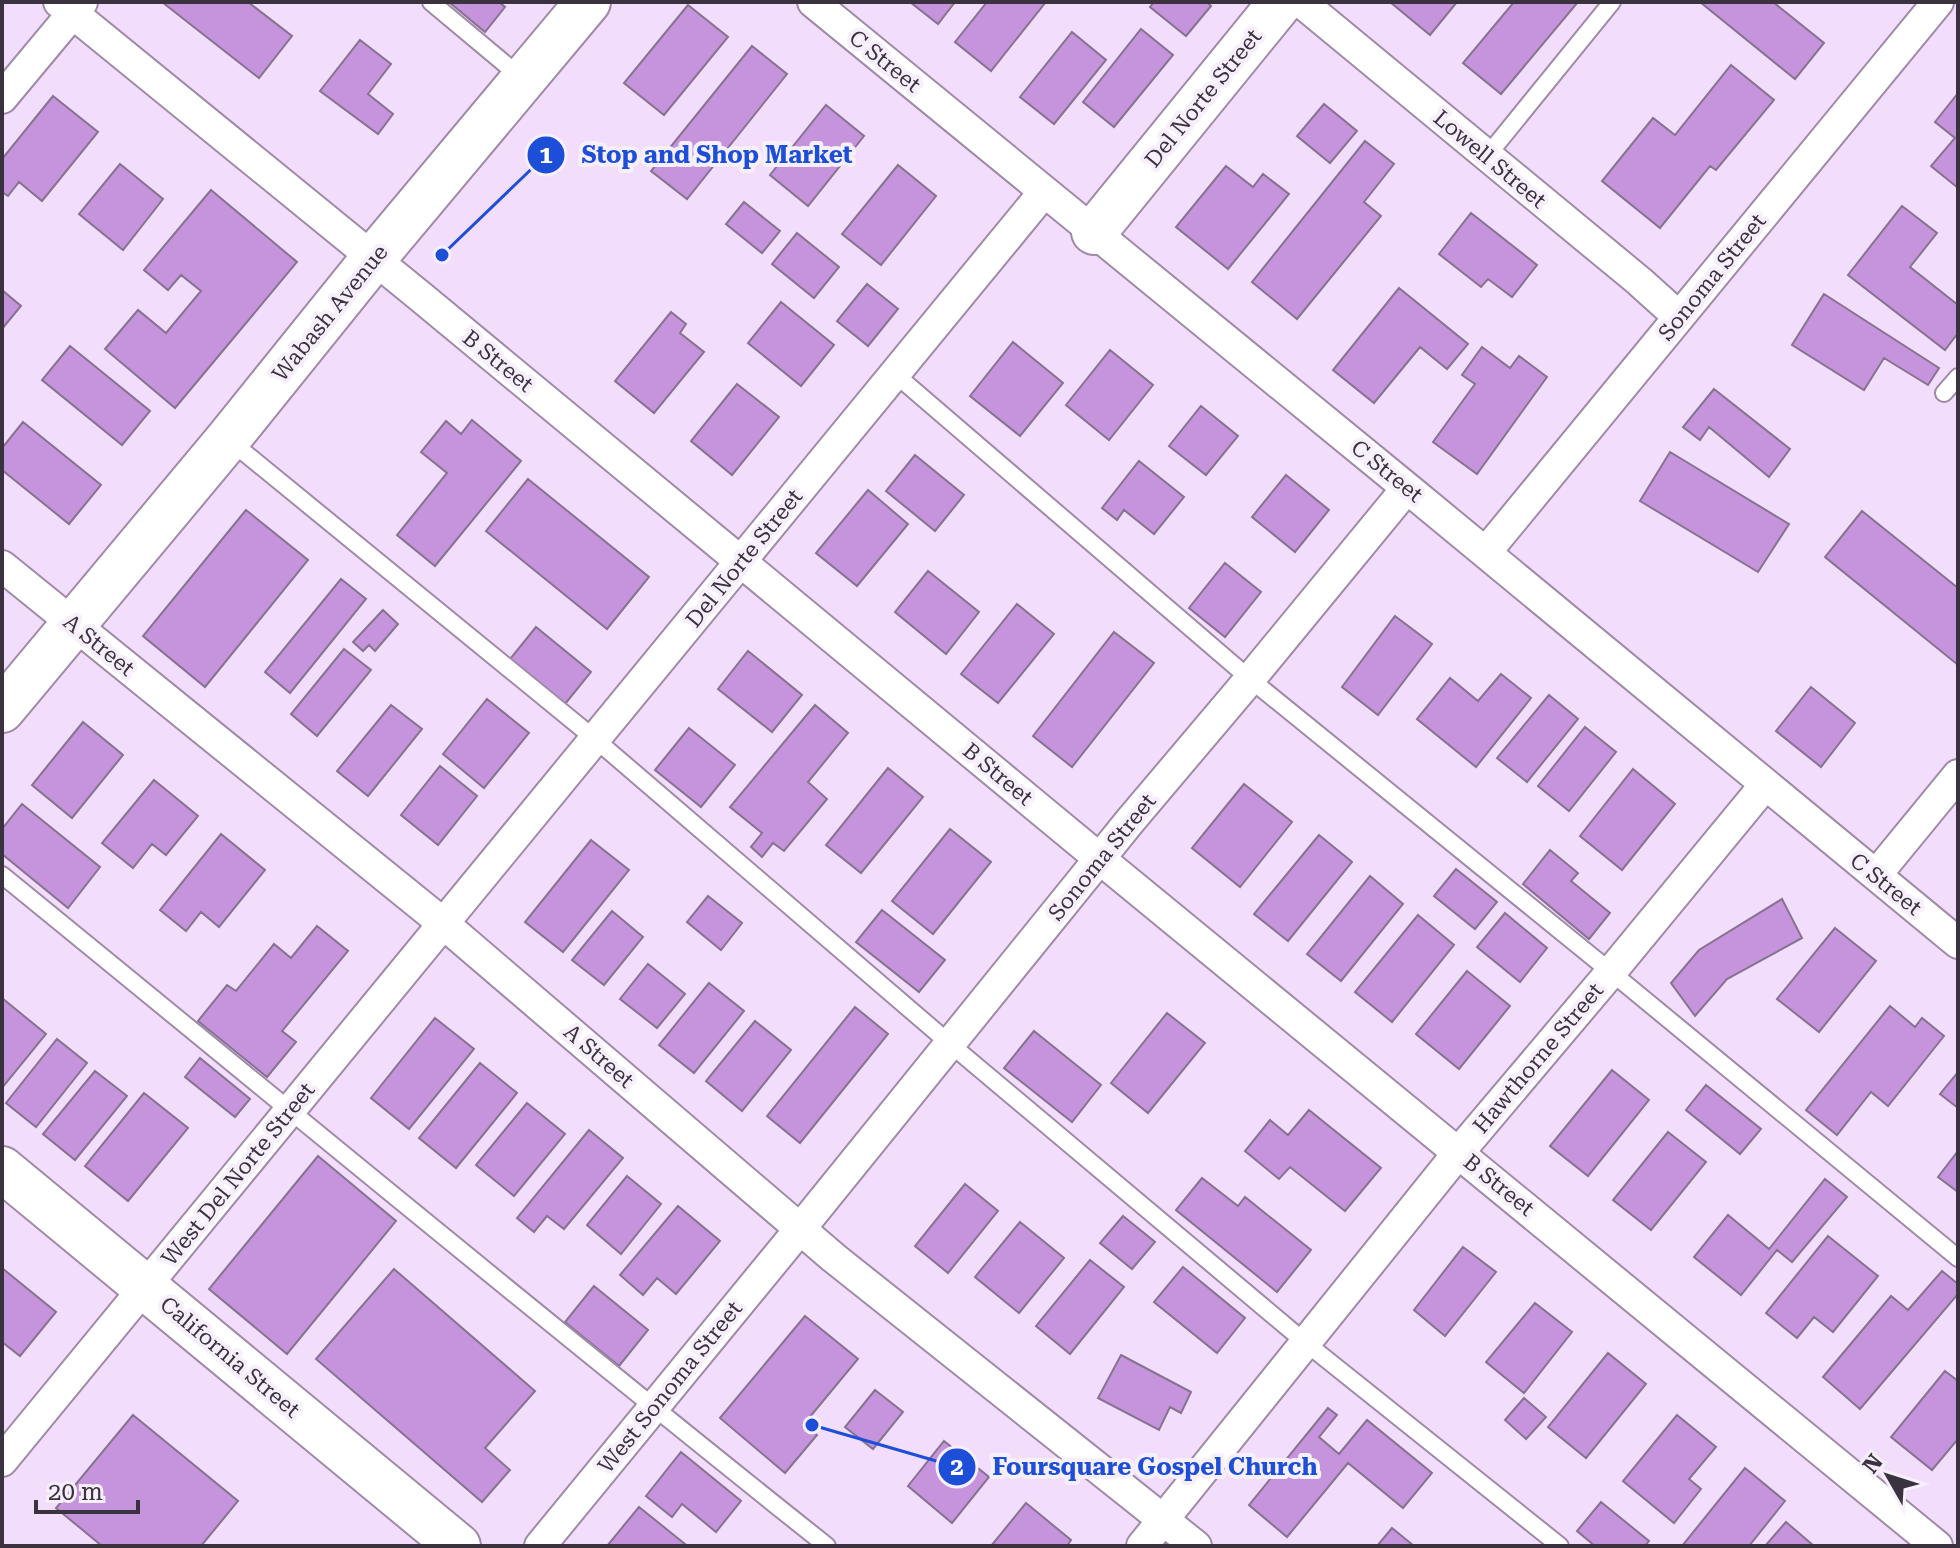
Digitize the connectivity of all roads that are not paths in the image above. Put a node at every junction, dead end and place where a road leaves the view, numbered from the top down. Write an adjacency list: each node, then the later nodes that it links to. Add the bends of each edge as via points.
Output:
1 (431, 2): 9 (lane)
2 (588, 2): 9 (main road, Wabash Avenue)
3 (813, 2): 12 (street, C Street)
4 (1281, 2): 13 (main road, Del Norte Street)
5 (1301, 2): 11 (street, Lowell Street)
6 (1612, 2): 11 (lane)
7 (1938, 2): 15 (street, Sonoma Street)
8 (71, 6): 10 (street); 14 (street, B Street)
9 (524, 80): 14 (main road, Wabash Avenue)
10 (2, 98)
11 (1487, 156): 15 (street, Lowell Street)
12 (1044, 192): 13 (street, C Street); 16 (street, Del Norte Street)
13 (1094, 232): 20 (street, C Street)
14 (373, 259): 19 (main road, Wabash Avenue); 22 (street, B Street)
15 (1679, 317): 21 (street, Sonoma Street)
16 (895, 374): 22 (street, Del Norte Street); 25 (lane)
17 (1958, 377): 18 (lane)
18 (1944, 393)
19 (228, 439): 24 (main road, Wabash Avenue); 27 (lane)
20 (1407, 488): 21 (street, C Street); 25 (street, Sonoma Street)
21 (1486, 552): 29 (street, C Street)
22 (741, 561): 27 (street, Del Norte Street); 30 (street, B Street)
23 (2, 566): 24 (street, A Street)
24 (73, 624): 26 (main road, Wabash Avenue); 33 (street, A Street)
25 (1250, 679): 30 (street, Sonoma Street); 35 (lane)
26 (2, 710)
27 (595, 739): 33 (street, Del Norte Street); 36 (lane)
28 (1958, 775): 32 (street)
29 (1765, 785): 32 (street, C Street); 35 (street, Hawthorne Street)
30 (1100, 859): 36 (street, Sonoma Street); 38 (street, B Street)
31 (2, 875): 37 (lane)
32 (1876, 875): 34 (street, C Street)
33 (444, 924): 37 (street, West Del Norte Street); 40 (street, A Street)
34 (1958, 943)
35 (1611, 972): 38 (street, Hawthorne Street); 41 (lane)
36 (949, 1043): 40 (street, Sonoma Street); 43 (lane)
37 (291, 1110): 42 (street, West Del Norte Street); 44 (lane)
38 (1459, 1152): 43 (street, Hawthorne Street); 53 (street, B Street)
39 (2, 1169): 42 (main road, California Street)
40 (800, 1229): 44 (street, West Sonoma Street); 46 (street, A Street)
41 (1958, 1258)
42 (146, 1287): 45 (street, West Del Norte Street); 47 (main road, California Street)
43 (1306, 1343): 46 (street, Hawthorne Street); 52 (lane)
44 (653, 1408): 48 (street, West Sonoma Street); 49 (lane)
45 (2, 1461)
46 (1164, 1519): 50 (street, Hawthorne Street); 51 (street, A Street)
47 (458, 1546)
48 (540, 1546)
49 (827, 1546)
50 (1142, 1546)
51 (1196, 1546)
52 (1560, 1546)
53 (1937, 1546)

